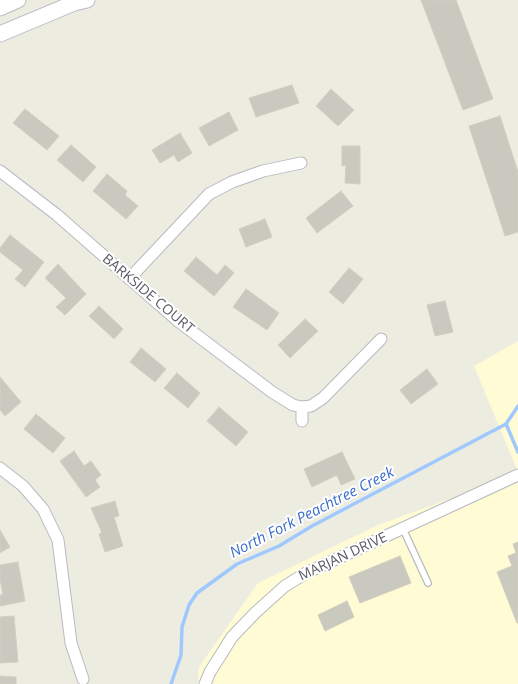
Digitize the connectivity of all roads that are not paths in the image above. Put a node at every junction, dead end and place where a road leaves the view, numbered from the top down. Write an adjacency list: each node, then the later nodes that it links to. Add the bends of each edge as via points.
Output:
1 (18, 0): 3 (main road)
2 (87, 0): 4 (main road)
3 (0, 8)
4 (0, 34)
5 (301, 164): 7 (street, via 257,173 209,194)
6 (0, 171): 7 (street, BARKSIDE COURT, via 57,216)
7 (129, 279): 9 (street, BARKSIDE COURT, via 178,321 272,392 293,405)
8 (381, 339): 9 (street, via 323,398 311,406)
9 (302, 407): 10 (street)
10 (302, 421)
11 (0, 468): 15 (street, via 23,486 43,509 58,540 71,643)
12 (518, 475): 13 (street, MARJAN DRIVE)
13 (403, 529): 14 (lane); 16 (street, MARJAN DRIVE, via 306,573 285,586 232,637)
14 (428, 583)
15 (83, 679)
16 (205, 684)

